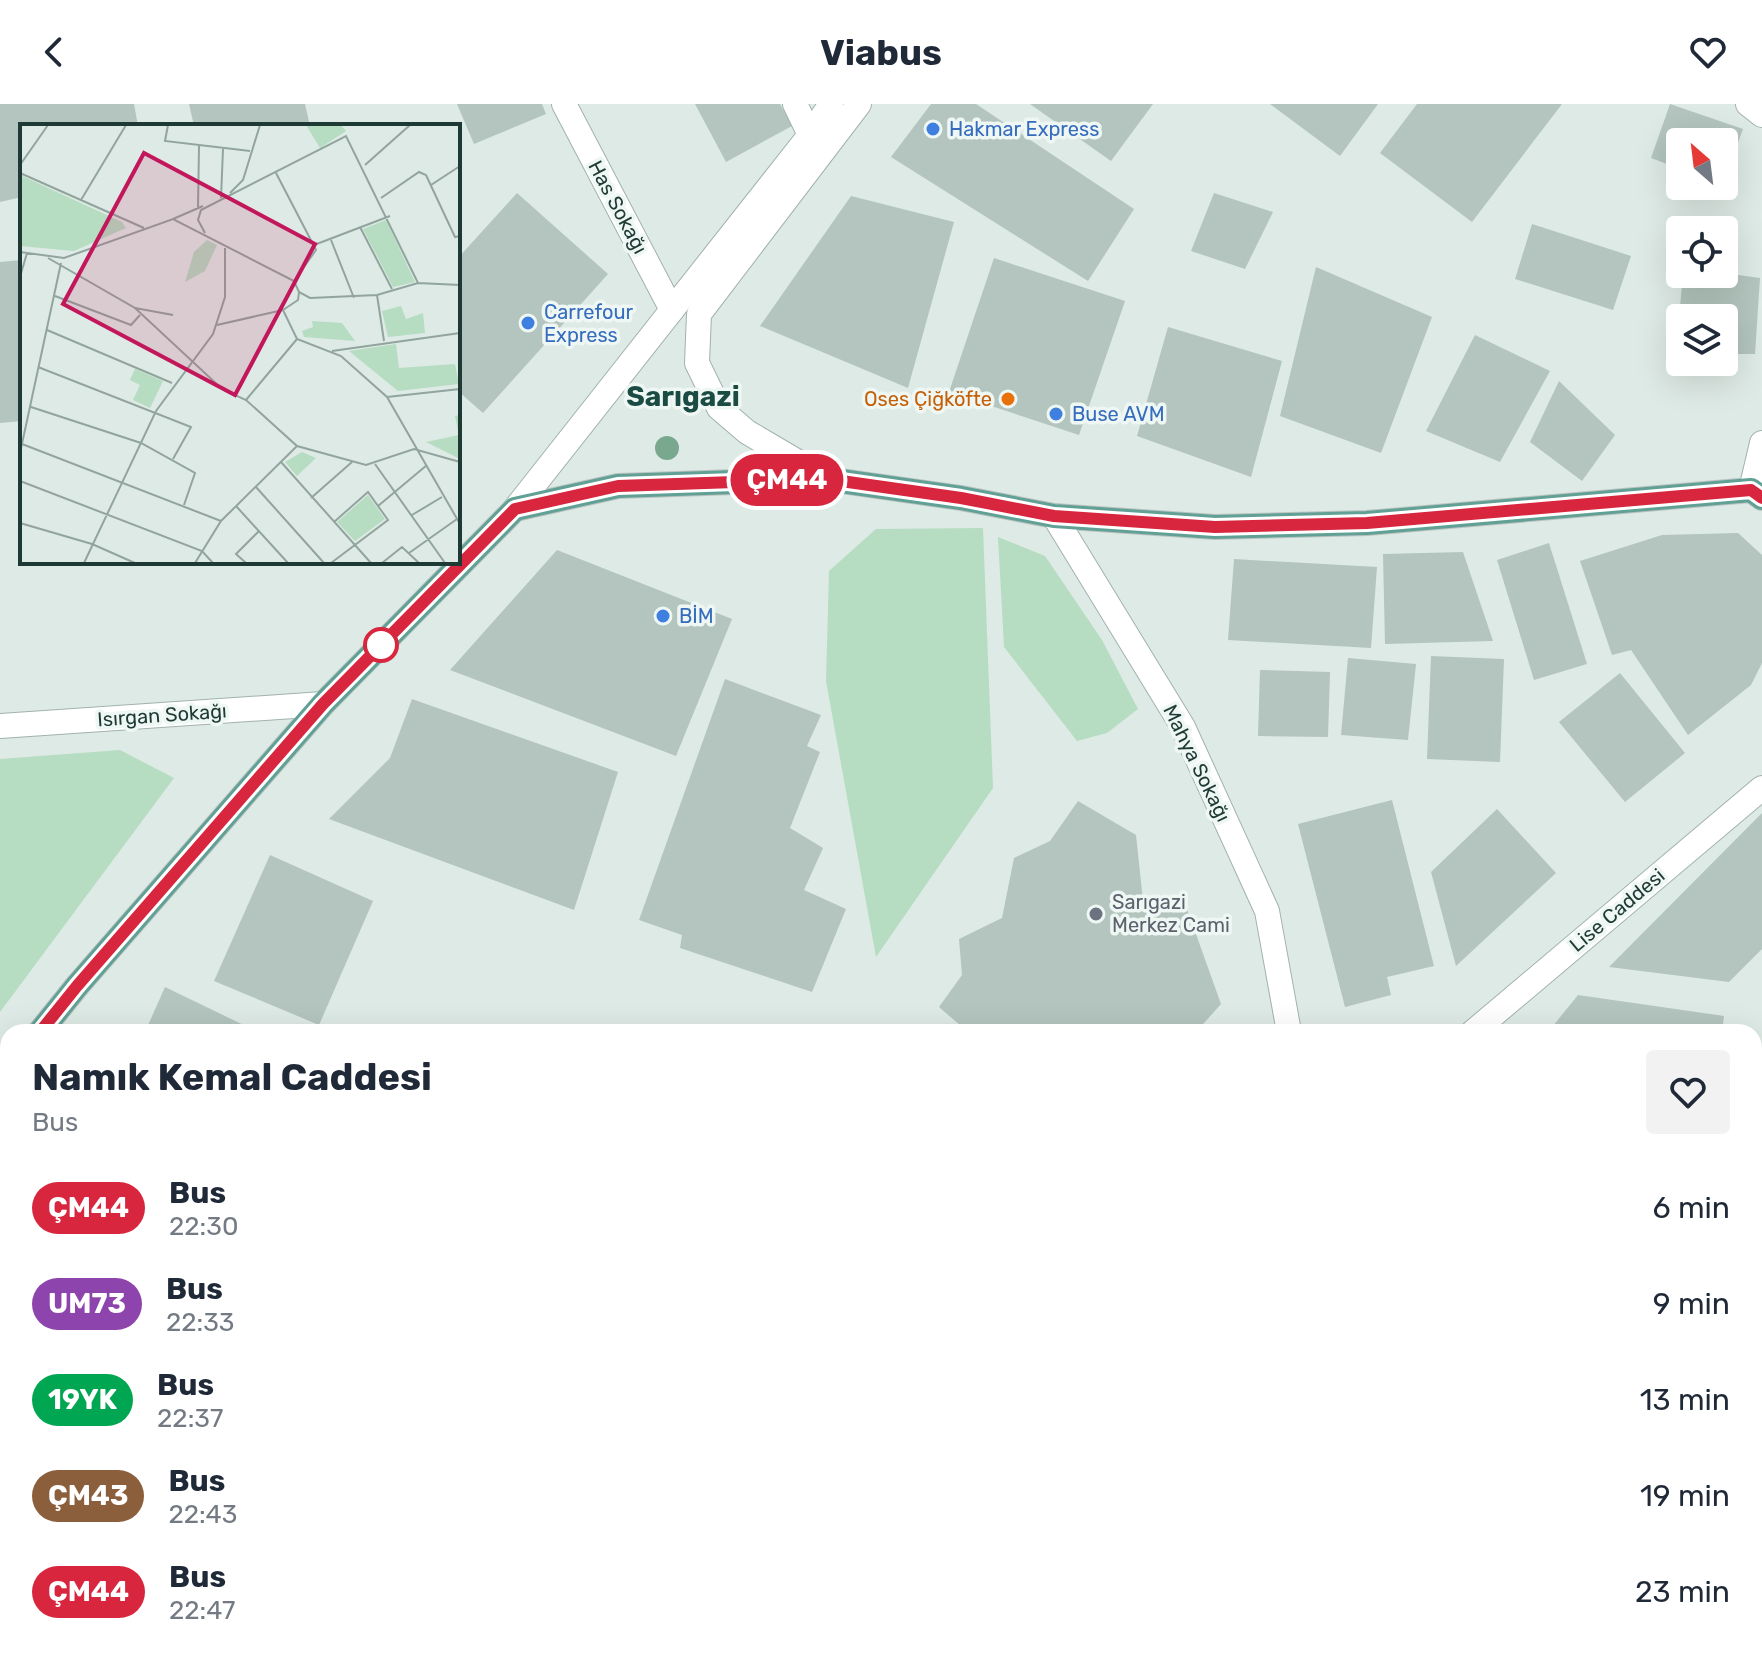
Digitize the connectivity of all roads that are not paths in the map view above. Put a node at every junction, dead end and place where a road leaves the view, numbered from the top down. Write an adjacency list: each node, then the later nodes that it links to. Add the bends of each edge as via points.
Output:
1 (564, 104): 6 (street, Has Sokağı)
2 (795, 104): 5 (street)
3 (831, 104): 5 (street)
4 (859, 104): 8 (street, via 699,314 697,363 719,408 747,432)
5 (810, 135): 6 (street)
6 (672, 310): 10 (street)
7 (1762, 443): 9 (street)
8 (827, 479): 10 (main road, via 618,486); 11 (main road)
9 (1756, 494): 11 (main road, via 1367,523 1215,527)
10 (515, 509): 12 (main road)
11 (1054, 516): 16 (street, Mahya Sokağı, via 1183,727 1267,911)
12 (323, 704): 13 (street, Isırgan Sokağı); 15 (main road)
13 (0, 726)
14 (1762, 788): 17 (street, Lise Caddesi)
15 (46, 1024)
16 (1288, 1024)
17 (1482, 1024)

